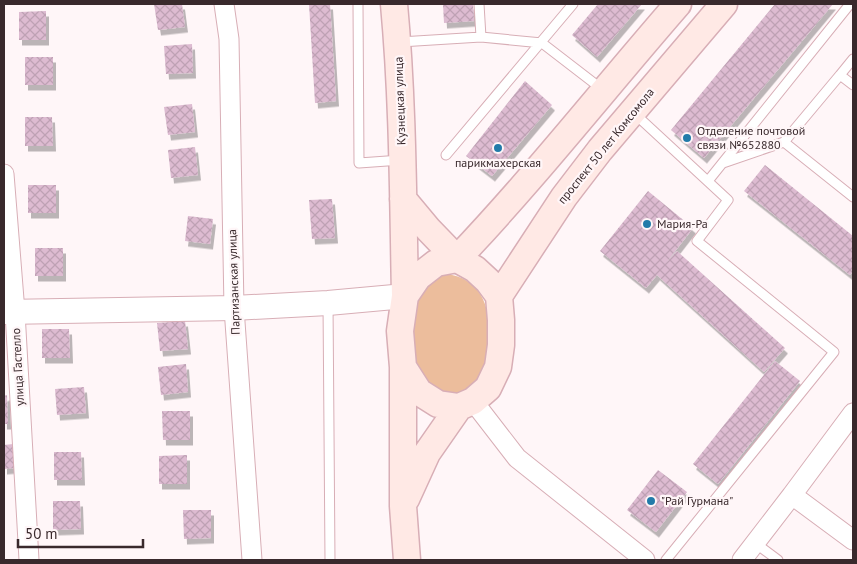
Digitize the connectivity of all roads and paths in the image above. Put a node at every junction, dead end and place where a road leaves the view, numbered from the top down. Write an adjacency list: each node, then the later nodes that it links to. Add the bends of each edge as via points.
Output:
1 (224, 4): 29 (street, Партизанская улица, via 229,39)
2 (358, 4): 19 (lane, via 358,163)
3 (394, 4): 10 (main road, Кузнецкая улица)
4 (479, 4): 9 (lane)
5 (573, 4): 11 (lane)
6 (678, 4): 15 (main road)
7 (724, 4): 16 (main road, проспект 50 лет Комсомола)
8 (850, 4): 20 (lane)
9 (481, 37): 10 (lane); 11 (lane)
10 (397, 42): 19 (main road, Кузнецкая улица)
11 (542, 43): 15 (lane); 18 (lane)
12 (853, 59): 13 (lane)
13 (840, 75): 14 (lane); 17 (lane)
14 (853, 85)
15 (603, 91): 25 (main road, via 541,167)
16 (633, 112): 22 (lane); 27 (main road, проспект 50 лет Комсомола, via 564,197)
17 (784, 142): 20 (lane); 23 (lane)
18 (446, 156)
19 (402, 160): 24 (main road, Кузнецкая улица)
20 (722, 163): 22 (lane)
21 (4, 174): 30 (street, улица Гастелло)
22 (708, 181): 43 (lane, via 728,200 697,241 834,352)
23 (853, 197)
24 (404, 199): 25 (main road); 26 (main road, Кузнецкая улица)
25 (457, 259): 26 (main road, via 436,263 418,277); 27 (main road, via 488,280)
26 (405, 296): 28 (street); 31 (main road, via 400,331)
27 (498, 296): 32 (main road, via 501,337 498,367 488,388)
28 (328, 303): 29 (street); 40 (lane)
29 (234, 308): 30 (street); 39 (street, Партизанская улица)
30 (9, 312): 38 (street, улица Гастелло)
31 (403, 367): 32 (main road, via 419,392 438,404); 35 (main road)
32 (466, 404): 35 (main road, via 427,453); 42 (street, via 517,458)
33 (853, 413): 34 (street)
34 (792, 495): 36 (street); 37 (street)
35 (403, 506): 41 (main road)
36 (853, 540)
37 (755, 544): 44 (street); 45 (lane)
38 (29, 560)
39 (252, 560)
40 (330, 560)
41 (407, 560)
42 (645, 560)
43 (666, 560)
44 (742, 560)
45 (778, 560)

